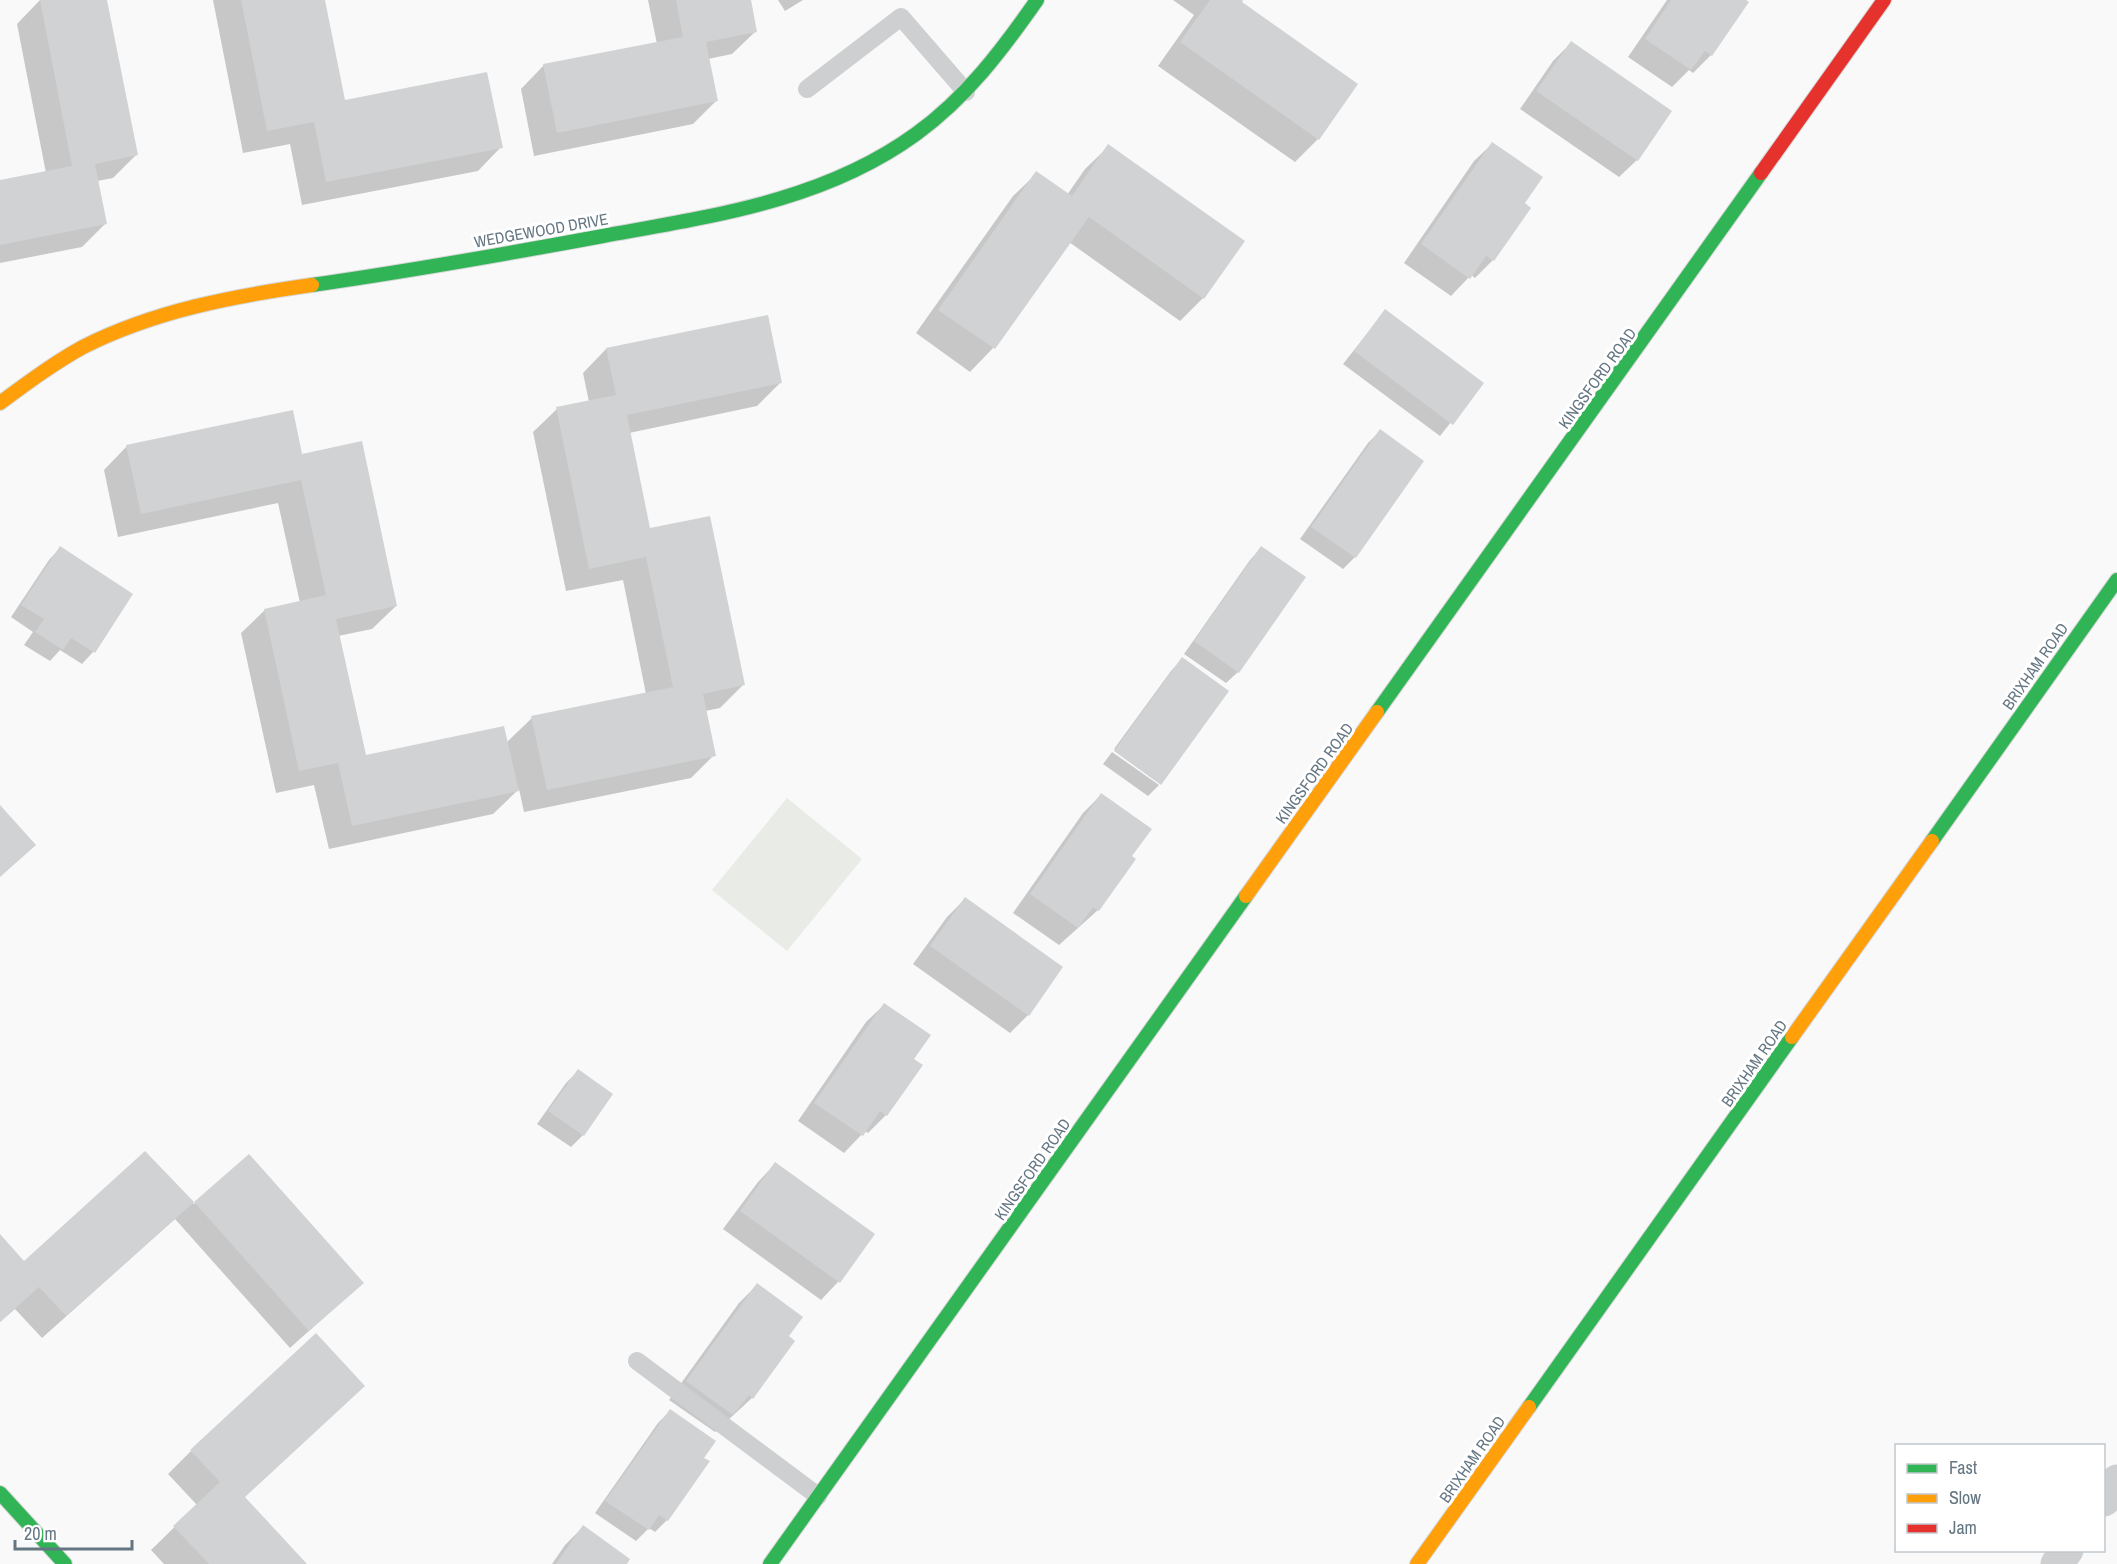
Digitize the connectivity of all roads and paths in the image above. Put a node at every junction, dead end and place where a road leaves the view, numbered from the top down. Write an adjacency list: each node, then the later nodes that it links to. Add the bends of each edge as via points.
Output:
1 (1037, 0): 4 (street, WEDGEWOOD DRIVE, via 994,62)
2 (1884, 0): 10 (street, KINGSFORD ROAD)
3 (807, 89): 4 (lane, via 902,16)
4 (966, 92): 5 (street, WEDGEWOOD DRIVE, via 915,135 857,171 807,192 758,207 561,244 232,296 182,308 129,326 78,350)
5 (0, 403)
6 (2117, 580): 15 (street, BRIXHAM ROAD)
7 (637, 1361): 10 (lane)
8 (2117, 1481): 11 (street)
9 (0, 1493): 13 (street)
10 (818, 1496): 14 (street, KINGSFORD ROAD)
11 (2105, 1497)
12 (2066, 1552): 16 (street)
13 (65, 1564)
14 (770, 1564)
15 (1417, 1564)
16 (2057, 1564)

